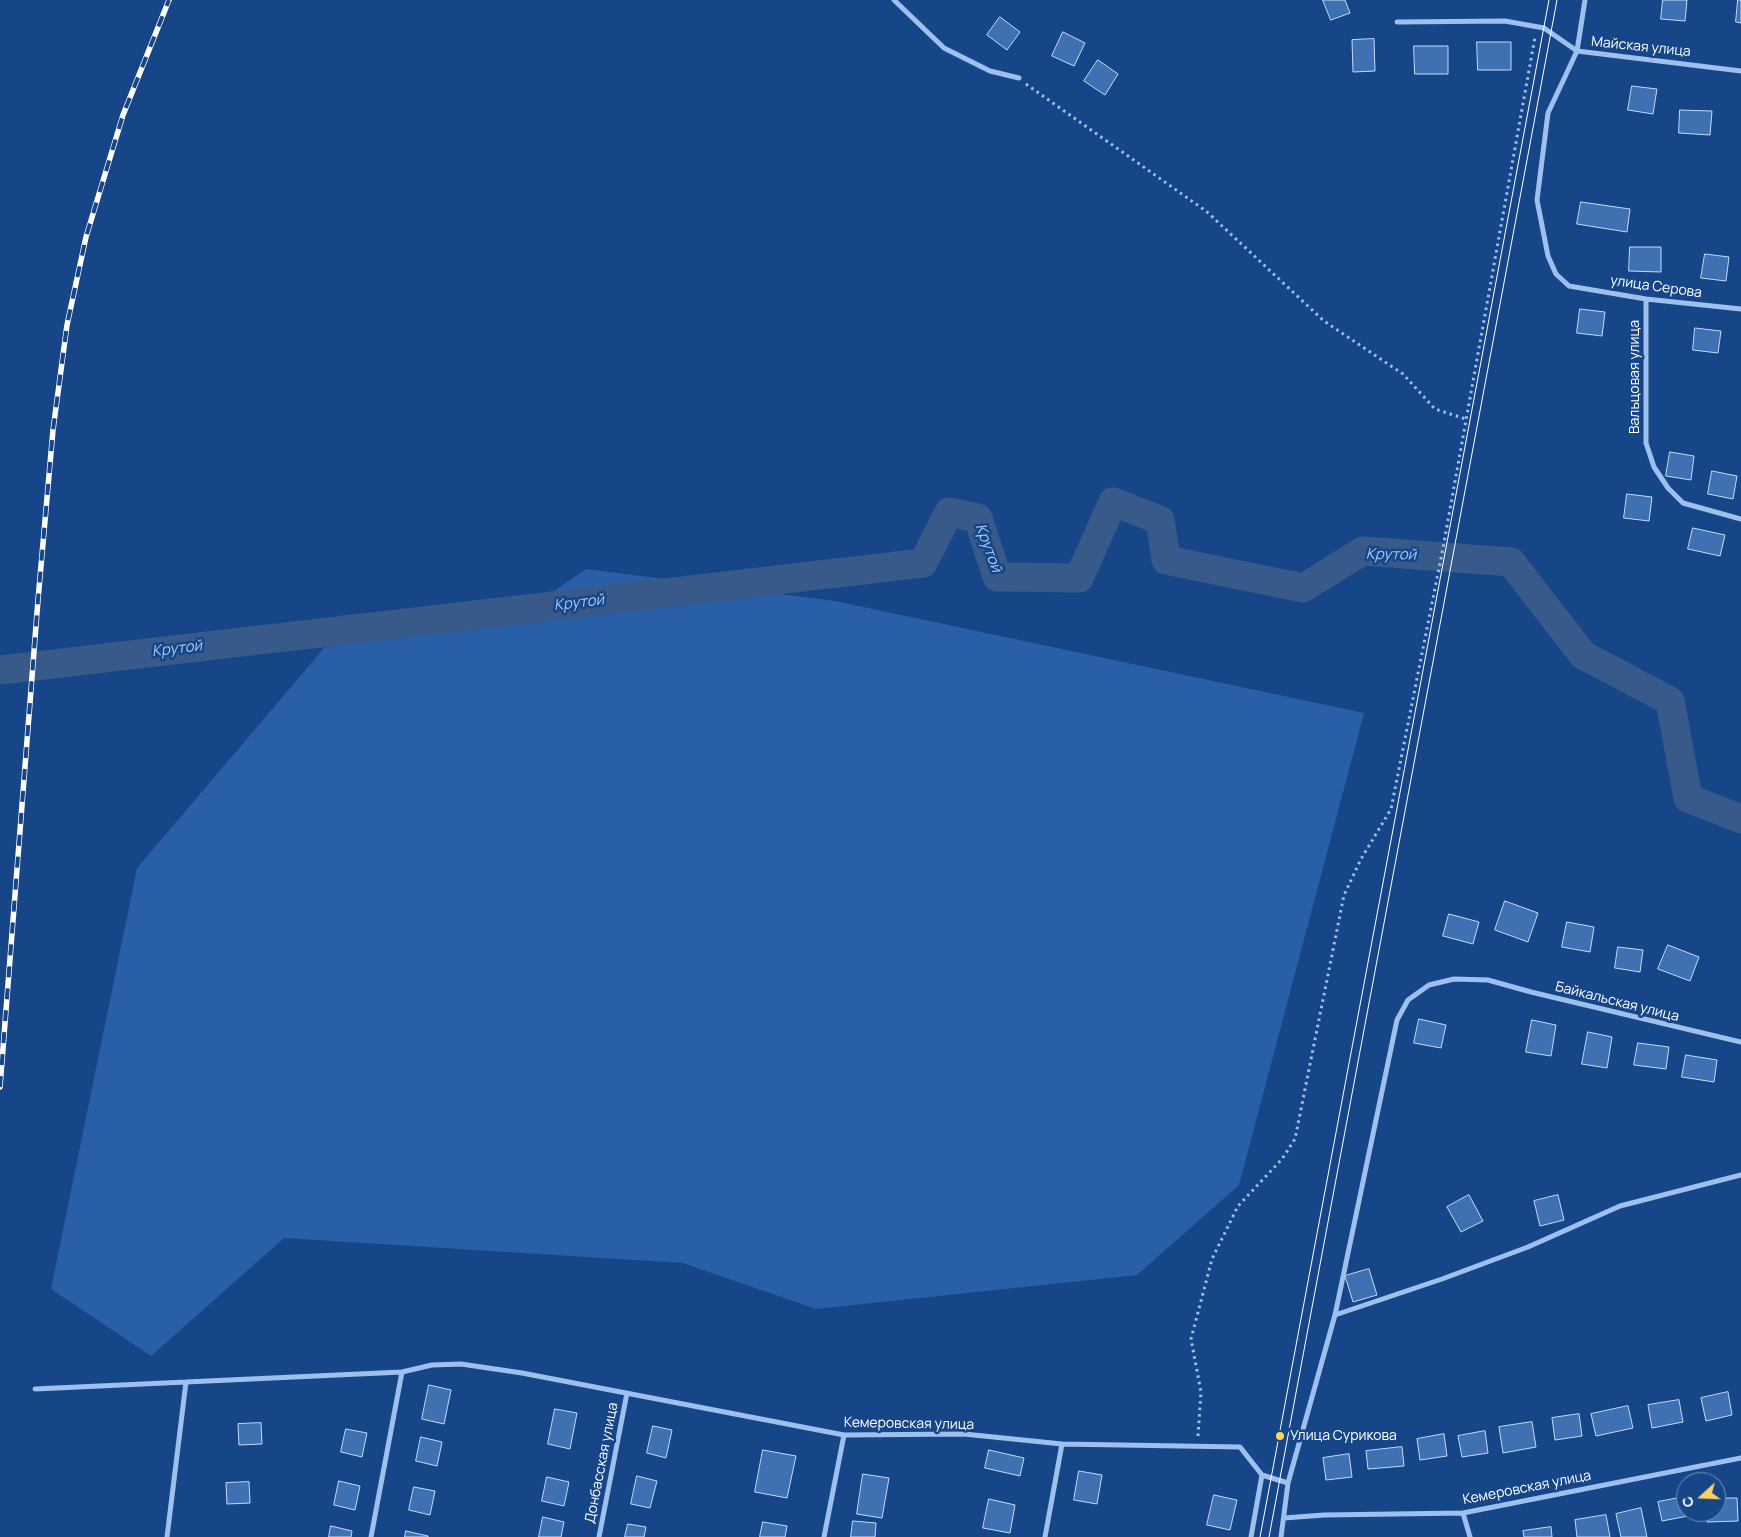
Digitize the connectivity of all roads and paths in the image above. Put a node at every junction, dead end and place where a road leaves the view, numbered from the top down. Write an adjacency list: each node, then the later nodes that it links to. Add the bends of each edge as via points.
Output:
1 (894, 0): 7 (street, via 944,48 990,72)
2 (1585, 0): 5 (street)
3 (1397, 22): 4 (street, Майская улица, via 1505,21)
4 (1537, 26): 5 (street, Майская улица, via 1551,31); 10 (path)
5 (1577, 51): 6 (street, Майская улица); 8 (street, улица Серова, via 1548,113 1537,200 1548,256 1556,274 1569,286)
6 (1741, 70)
7 (1018, 78): 10 (path, via 1206,211 1324,321 1403,374 1435,409)
8 (1646, 299): 9 (street, улица Серова); 11 (street, Вальцовая улица, via 1646,443 1654,467 1683,503)
9 (1741, 309)
10 (1466, 419): 21 (path, via 1392,809 1361,859 1344,895 1295,1139 1282,1160 1238,1206 1212,1259 1191,1339 1202,1403)
11 (1741, 519)
12 (1741, 1042): 14 (street, Байкальская улица, via 1488,980 1454,979 1429,985 1408,1000 1397,1020)
13 (1741, 1175): 14 (street, via 1620,1206 1519,1250)
14 (1334, 1315): 24 (street, Байкальская улица)
15 (402, 1372): 16 (street, Кемеровская улица); 18 (street, Кемеровская улица, via 432,1365 461,1364); 28 (street)
16 (186, 1382): 17 (street, Кемеровская улица); 27 (street)
17 (35, 1389)
18 (627, 1393): 19 (street, Кемеровская улица); 29 (street, Донбасская улица)
19 (844, 1435): 20 (street, Кемеровская улица, via 964,1434); 30 (street)
20 (1062, 1444): 21 (street, Кемеровская улица); 31 (street)
21 (1196, 1446): 23 (street, Кемеровская улица, via 1240,1447)
22 (1741, 1458): 25 (street, Кемеровская улица)
23 (1262, 1475): 24 (street); 32 (street)
24 (1288, 1484): 26 (street, Байкальская улица)
25 (1463, 1513): 26 (street, Кемеровская улица, via 1324,1514); 34 (street)
26 (1284, 1518): 33 (street)
27 (167, 1537)
28 (371, 1537)
29 (599, 1537)
30 (824, 1537)
31 (1045, 1537)
32 (1251, 1537)
33 (1281, 1537)
34 (1470, 1537)

